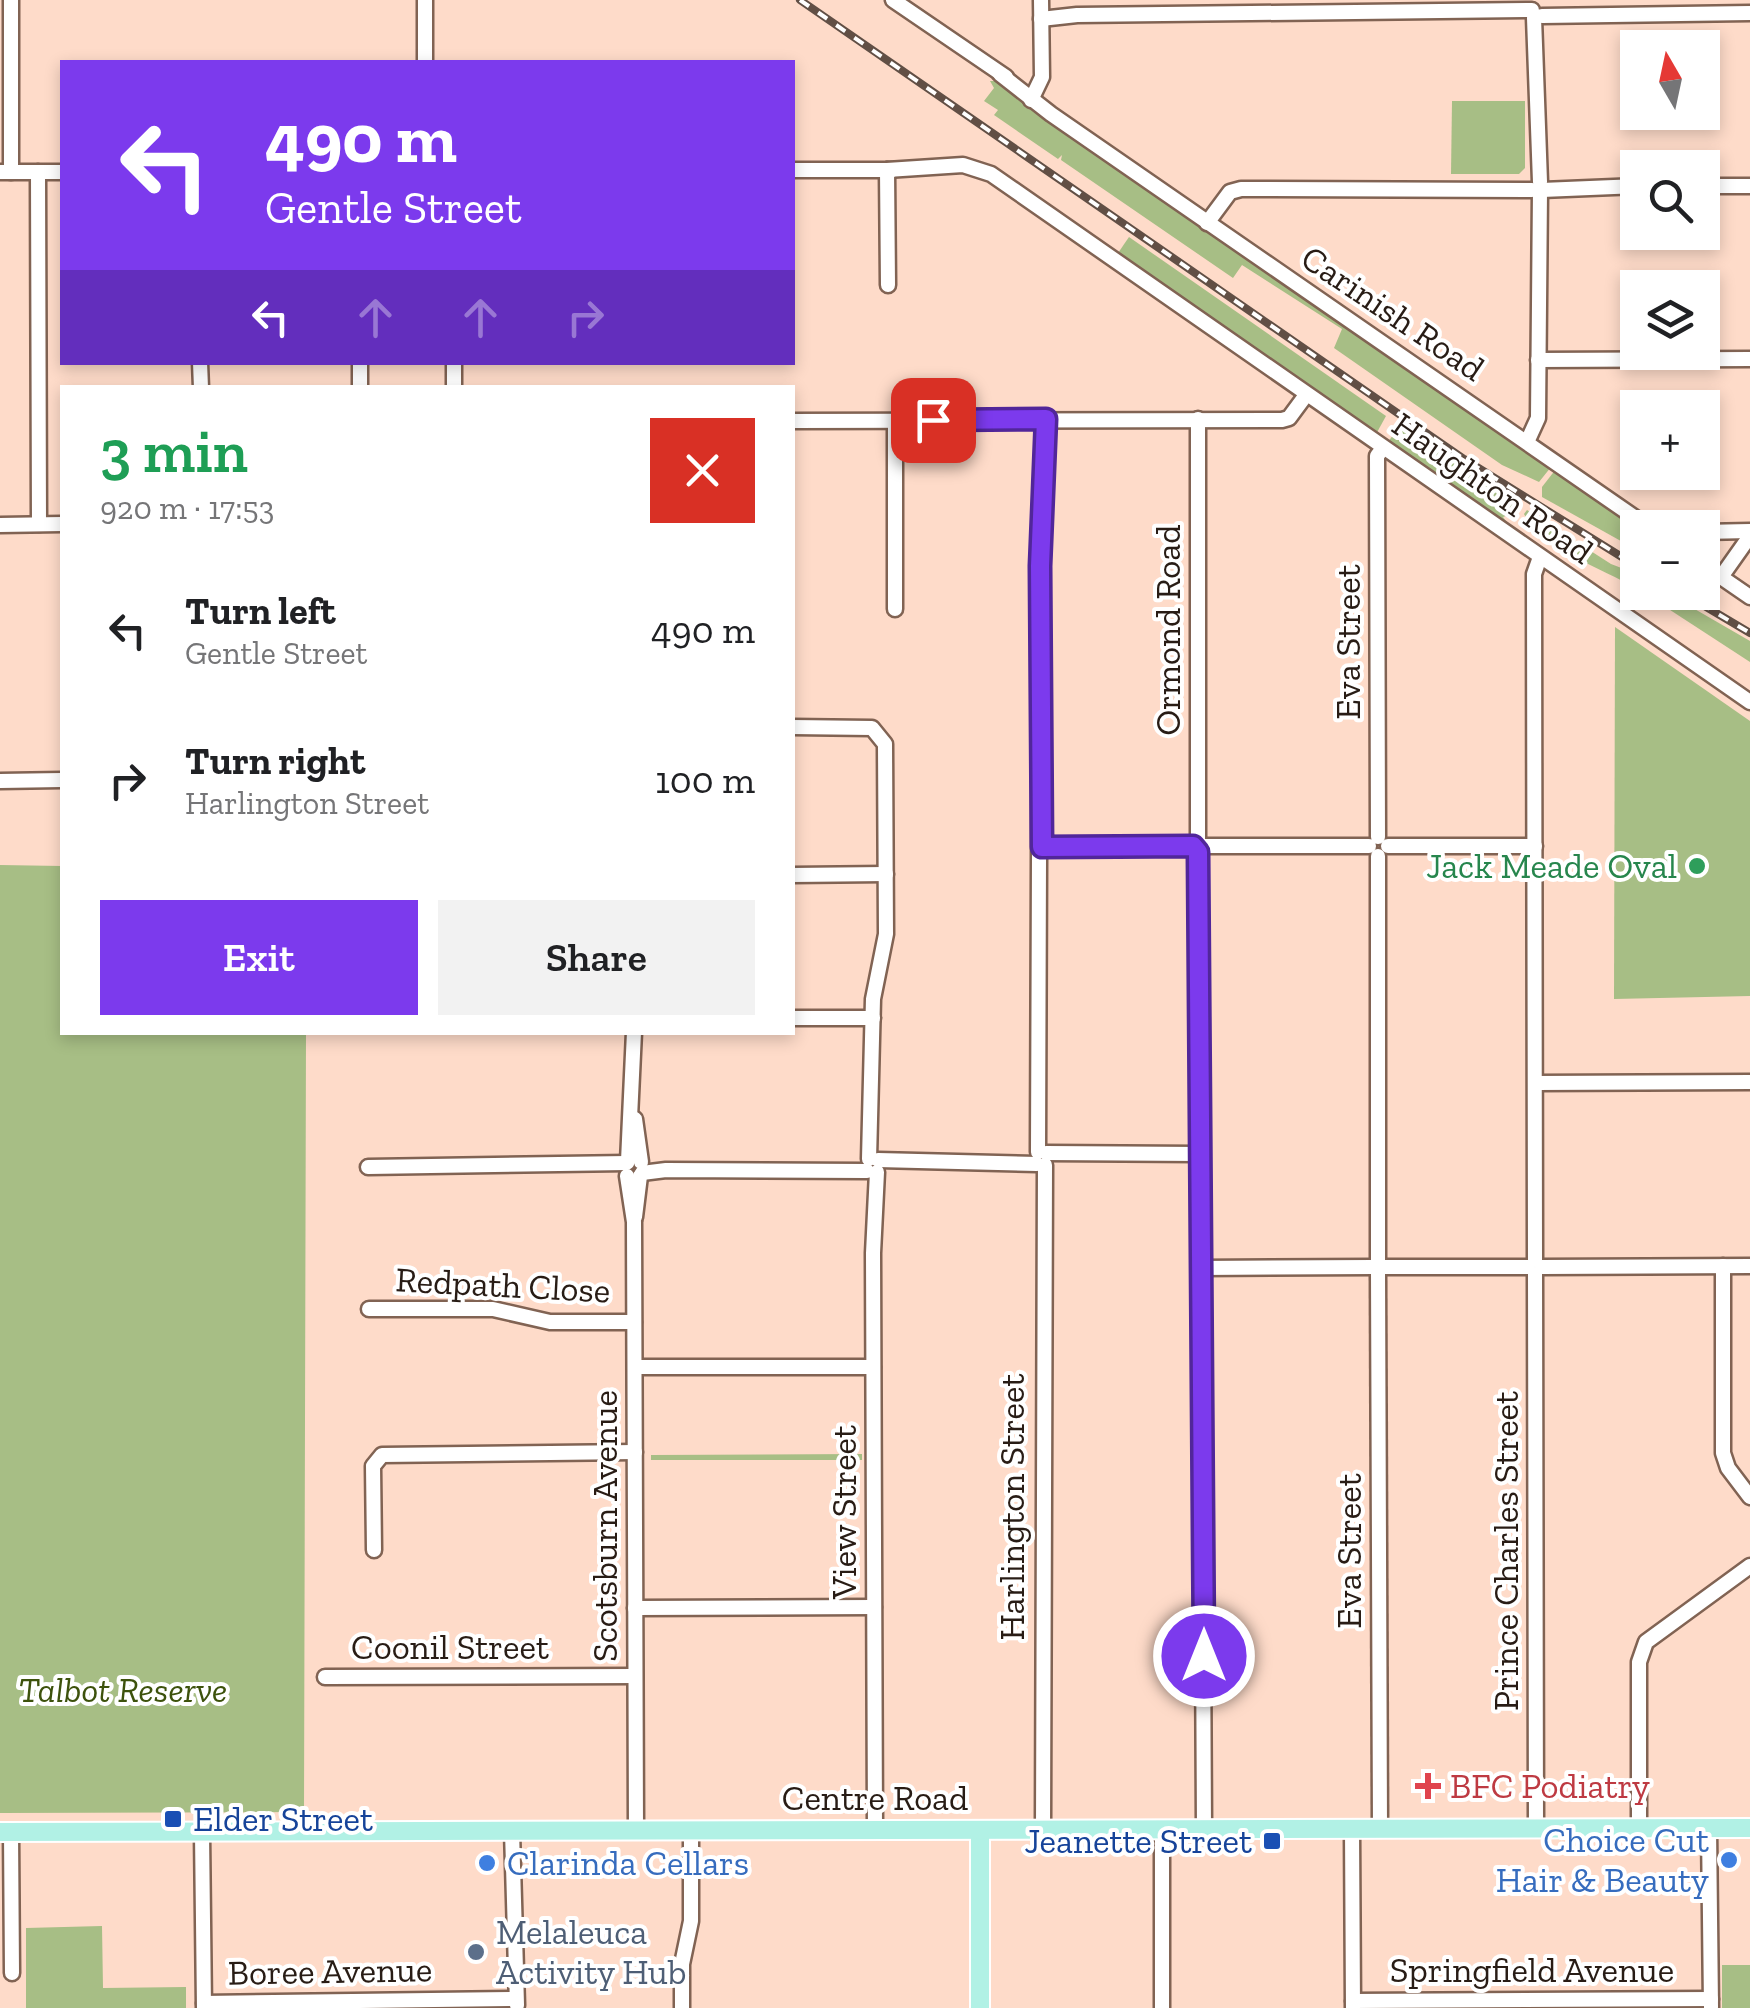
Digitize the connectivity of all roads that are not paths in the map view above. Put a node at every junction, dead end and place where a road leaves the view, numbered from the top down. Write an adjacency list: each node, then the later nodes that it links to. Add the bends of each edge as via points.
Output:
1 (11, 0): 11 (street)
2 (425, 0): 7 (street)
3 (893, 0): 8 (street, Carinish Road)
4 (1041, 9): 5 (street, via 1077,15); 8 (street, via 1042,65)
5 (1537, 10): 6 (street); 14 (street)
6 (1750, 12)
7 (425, 60)
8 (1029, 94): 18 (street, Carinish Road)
9 (795, 170): 10 (street)
10 (887, 170): 19 (street); 22 (street, Haughton Road, via 970,170 1045,215)
11 (6, 172): 12 (street)
12 (38, 172): 13 (street); 30 (street)
13 (60, 172)
14 (1537, 186): 15 (street); 18 (street, via 1241,188); 21 (street)
15 (1620, 186)
16 (1720, 186): 17 (street)
17 (1750, 186)
18 (1207, 222): 27 (street, Carinish Road)
19 (888, 285)
20 (1750, 359): 21 (street)
21 (1538, 360): 27 (street, via 1538,405)
22 (1303, 399): 24 (street, via 1286,420); 28 (street, Haughton Road)
23 (1046, 419): 24 (street); 25 (street); 46 (street, Harlington Street)
24 (1198, 420): 43 (street, Ormond Road)
25 (895, 421): 26 (street); 38 (street)
26 (795, 422)
27 (1522, 439): 29 (street, Carinish Road)
28 (1383, 448): 35 (street, Haughton Road); 44 (street, Eva Street)
29 (1624, 510)
30 (39, 524): 31 (street); 32 (street)
31 (60, 524)
32 (0, 525)
33 (1720, 532): 34 (street)
34 (1750, 533): 36 (street)
35 (1540, 557): 39 (street, Haughton Road); 45 (street, Prince Charles Street, via 1534,574)
36 (1721, 577): 37 (street)
37 (1750, 598)
38 (895, 609)
39 (1750, 702)
40 (795, 727): 47 (street, View Street, via 868,727 880,733 886,744)
41 (0, 780): 42 (street)
42 (60, 780)
43 (1199, 846): 44 (street); 46 (street); 54 (street, Ormond Road)
44 (1378, 846): 45 (street); 61 (street, Eva Street)
45 (1535, 846): 53 (street, Prince Charles Street)
46 (1042, 847): 55 (street, Harlington Street)
47 (886, 874): 48 (street); 50 (street, View Street, via 885,941)
48 (795, 875)
49 (795, 1018): 50 (street)
50 (872, 1018): 56 (street, View Street)
51 (634, 1035): 58 (street, Scotsburn Avenue)
52 (1750, 1082): 53 (street)
53 (1536, 1083): 62 (street, Prince Charles Street)
54 (1199, 1154): 55 (street); 63 (street, Ormond Road)
55 (1041, 1159): 56 (street); 86 (street, Harlington Street)
56 (872, 1165): 58 (street); 67 (street, View Street)
57 (368, 1167): 58 (street)
58 (634, 1168): 65 (street, Scotsburn Avenue)
59 (1724, 1266): 60 (street); 62 (street); 69 (street, via 1723,1454)
60 (1750, 1266)
61 (1378, 1267): 62 (street); 63 (street); 81 (street, Eva Street)
62 (1535, 1267): 82 (street, Prince Charles Street)
63 (1200, 1268): 87 (street, Ormond Road)
64 (369, 1308): 65 (street, Redpath Close, via 493,1308 550,1322)
65 (634, 1322): 66 (street, Scotsburn Avenue)
66 (635, 1367): 67 (street); 68 (street, Scotsburn Avenue)
67 (873, 1367): 72 (street, View Street)
68 (635, 1452): 70 (street, via 382,1455 373,1466); 73 (street, Scotsburn Avenue)
69 (1750, 1497)
70 (374, 1550)
71 (1750, 1566): 76 (street, via 1646,1642 1639,1662)
72 (874, 1607): 73 (street); 84 (street, View Street)
73 (636, 1608): 74 (street, Scotsburn Avenue)
74 (635, 1676): 75 (street, Coonil Street); 89 (street, Scotsburn Avenue)
75 (325, 1677)
76 (1639, 1828): 77 (main road, Centre Road); 82 (main road, Centre Road)
77 (1710, 1828): 78 (main road, Centre Road); 95 (street)
78 (1750, 1828)
79 (1162, 1829): 86 (main road, Centre Road); 87 (main road, Centre Road); 99 (street)
80 (1352, 1829): 81 (main road, Centre Road); 87 (main road, Centre Road); 94 (street)
81 (1380, 1829): 82 (main road, Centre Road)
82 (1536, 1829)
83 (691, 1830): 84 (main road, Centre Road); 89 (main road, Centre Road); 97 (street)
84 (874, 1830): 85 (main road, Centre Road)
85 (980, 1830): 86 (main road, Centre Road); 98 (main road)
86 (1043, 1830)
87 (1204, 1830)
88 (512, 1831): 89 (main road, Centre Road); 91 (main road, Centre Road); 93 (street)
89 (636, 1831)
90 (6, 1832): 91 (main road, Centre Road); 92 (street)
91 (202, 1833): 96 (street)
92 (12, 1973)
93 (516, 2004): 96 (street, Boree Avenue)
94 (1353, 2004): 95 (street, Springfield Avenue)
95 (1710, 2004)
96 (204, 2005)
97 (682, 2008)
98 (980, 2008)
99 (1162, 2008)

